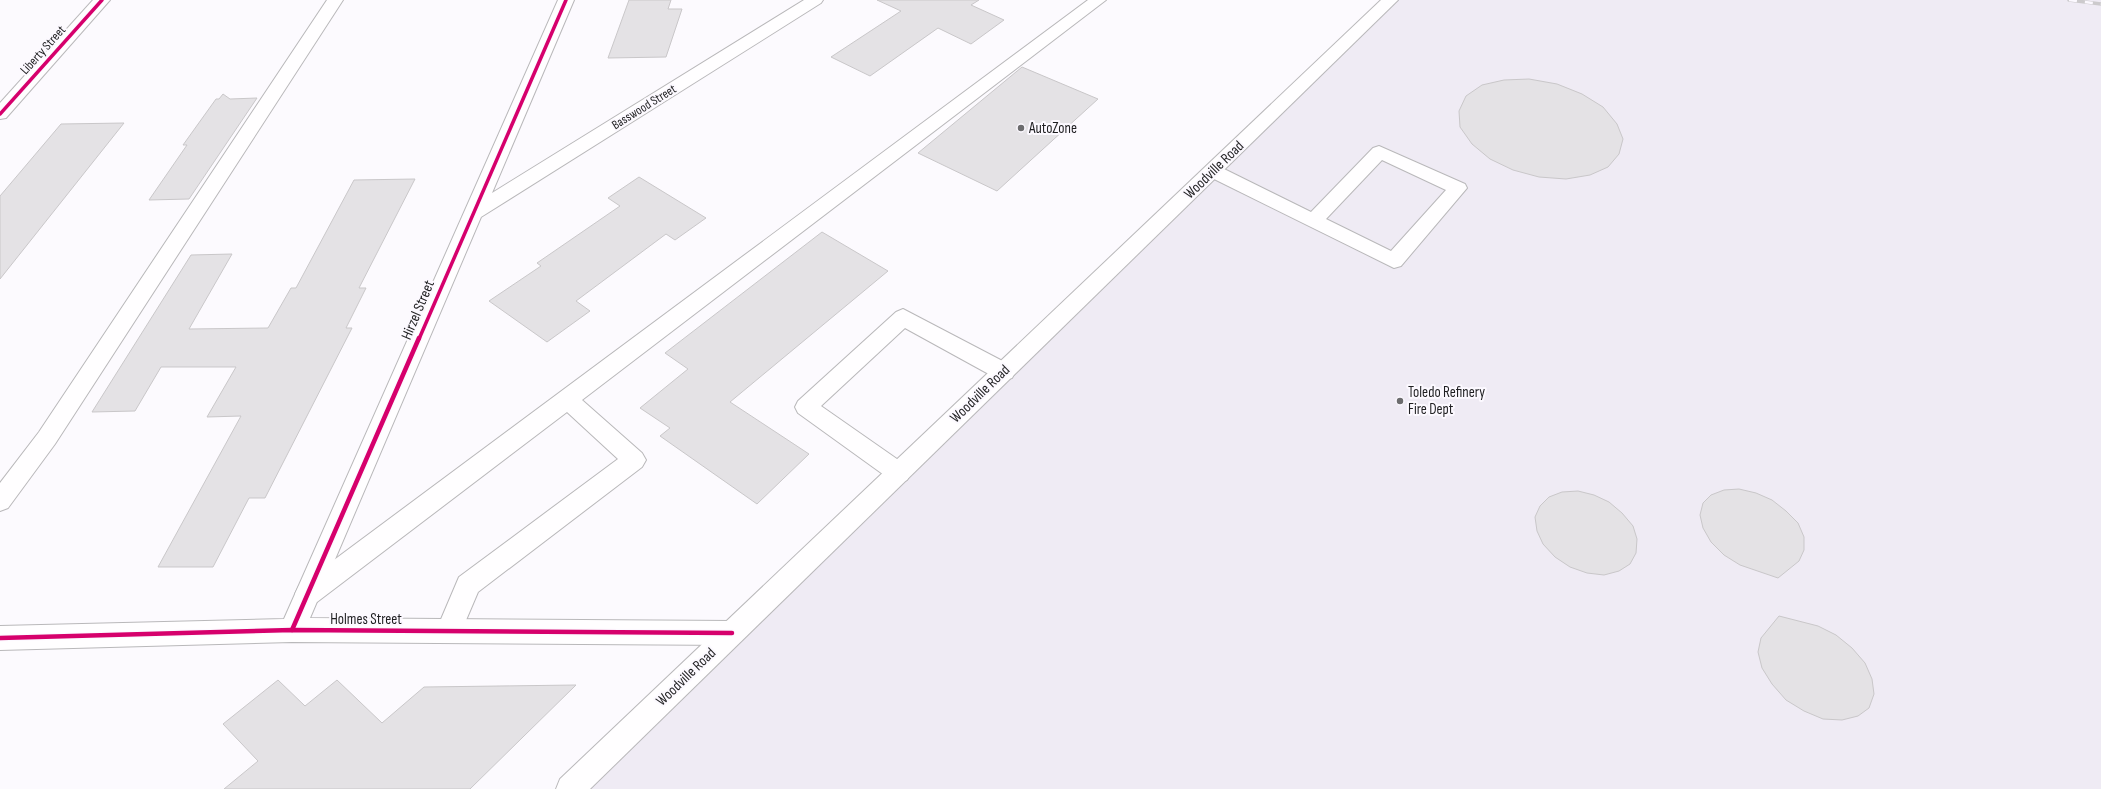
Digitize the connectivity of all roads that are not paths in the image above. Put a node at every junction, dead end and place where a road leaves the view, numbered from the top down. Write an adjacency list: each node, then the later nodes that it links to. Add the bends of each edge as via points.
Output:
1 (102, 0): 7 (street, Liberty Street)
2 (335, 0): 14 (street, via 47,438)
3 (566, 0): 9 (street, Hirzel Street)
4 (815, 0): 9 (street, Basswood Street)
5 (1098, 0): 12 (street)
6 (1390, 0): 8 (street, Woodville Road)
7 (0, 114)
8 (1212, 171): 10 (street); 11 (street, Woodville Road)
9 (473, 213): 15 (street, Hirzel Street)
10 (1313, 221): 10 (street, via 1379,152 1458,188 1394,261)
11 (1004, 372): 13 (street, Woodville Road); 13 (street, via 903,316 806,406)
12 (567, 399): 15 (street); 17 (street, via 634,460 468,585)
13 (899, 472): 18 (street, Woodville Road)
14 (0, 501)
15 (308, 594): 16 (street, Hirzel Street)
16 (292, 630): 17 (street, Holmes Street); 19 (street, Holmes Street)
17 (449, 631): 18 (street, Holmes Street)
18 (732, 633): 20 (street, Woodville Road)
19 (0, 638)
20 (570, 789)

